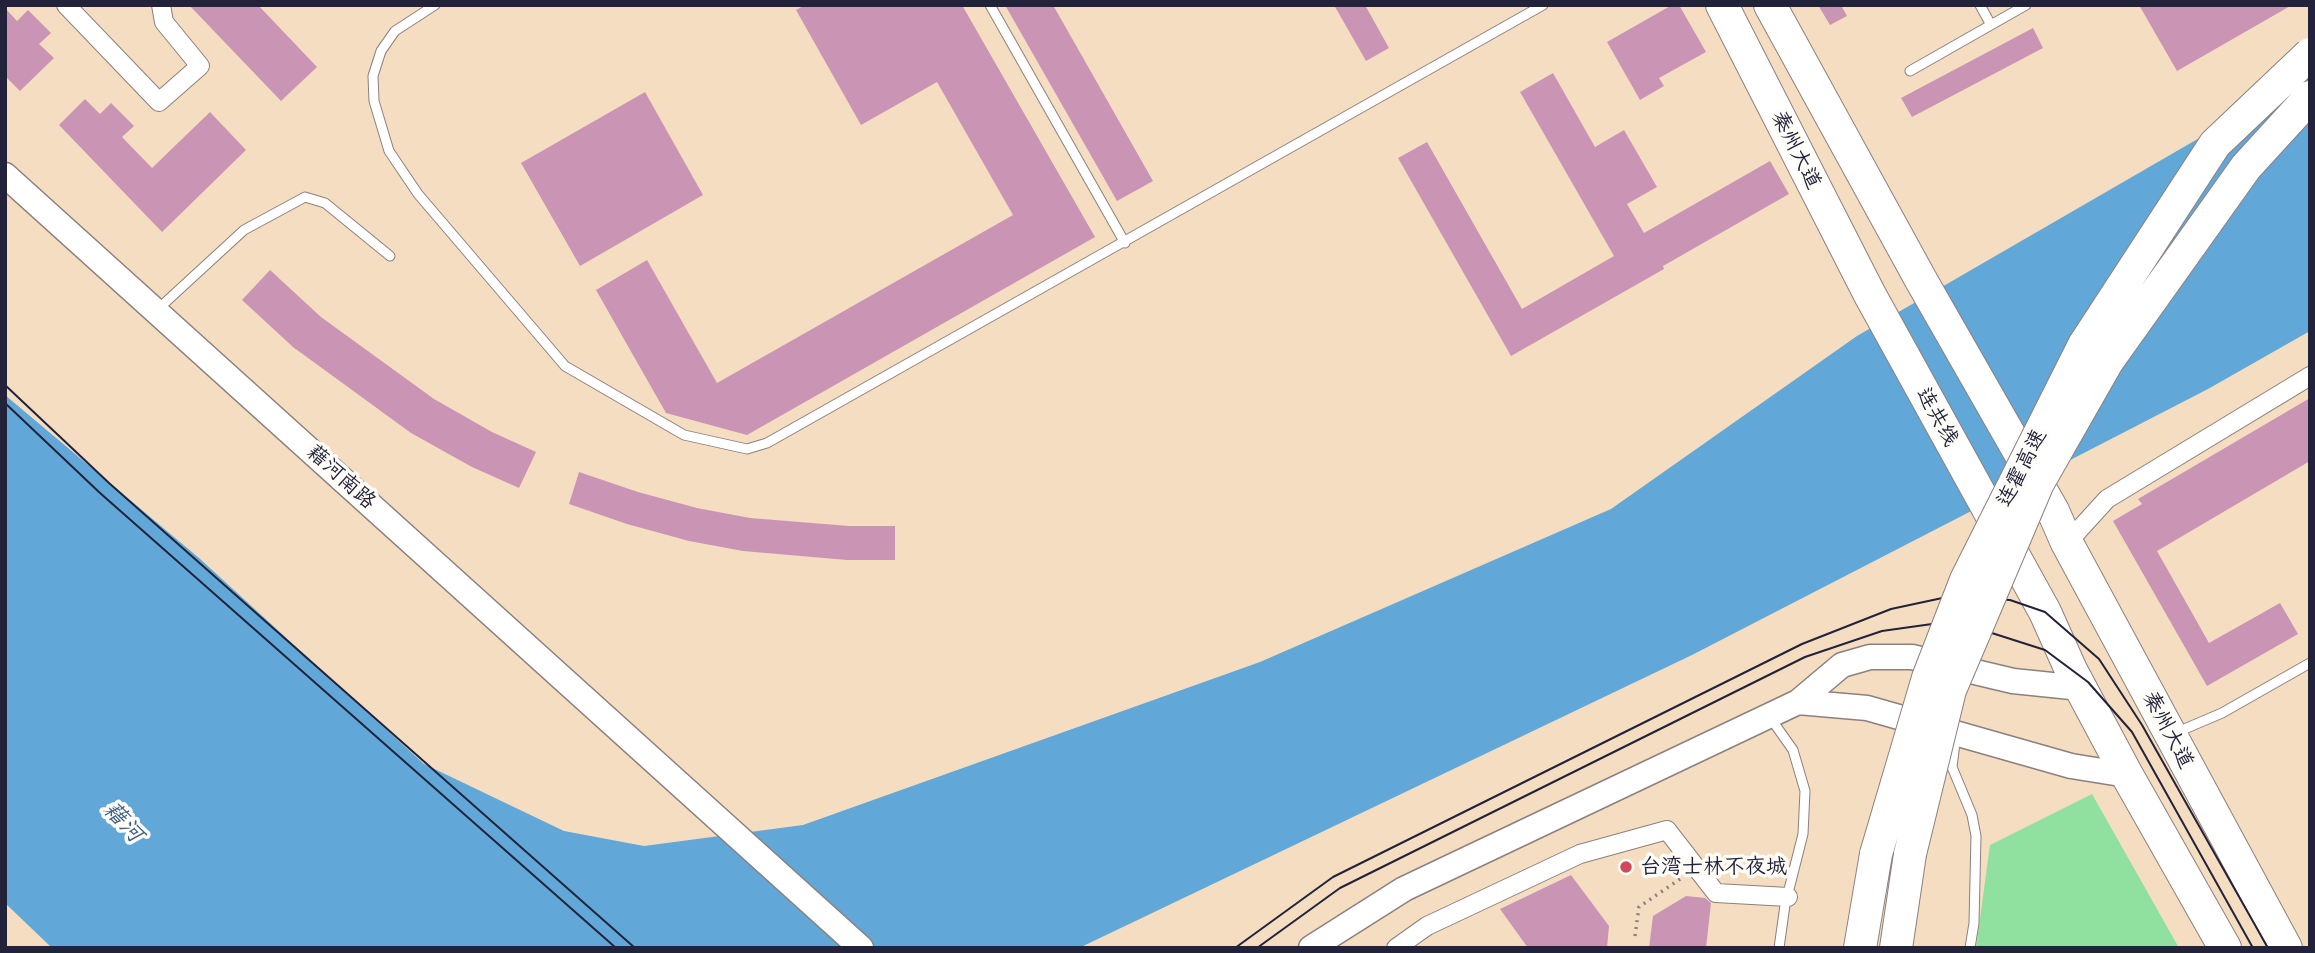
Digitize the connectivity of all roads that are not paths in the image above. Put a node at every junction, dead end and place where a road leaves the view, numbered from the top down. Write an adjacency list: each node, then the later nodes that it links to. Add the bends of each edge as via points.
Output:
1 (66, 5): 2 (street, via 159,102 200,66 164,22)
2 (161, 5)
3 (435, 5): 15 (lane, via 396,31 381,51 373,76 374,102 389,151 418,194 565,366 684,435 747,449 767,443)
4 (990, 5): 15 (lane)
5 (1543, 5): 15 (lane)
6 (1722, 5): 17 (highway, 秦州大道)
7 (1770, 5): 20 (highway, 秦州大道, bridge)
8 (1980, 5): 10 (lane)
9 (2026, 5): 10 (lane)
10 (1991, 25): 12 (lane)
11 (2310, 54): 33 (highway, 连霍高速, bridge, via 2215,144 2084,345 1966,580 1928,678 1876,854)
12 (1910, 71)
13 (2310, 97): 34 (highway, 连霍高速, bridge, via 2246,167 2107,362 2038,483 1950,690 1910,854)
14 (5, 175): 18 (main road, 藉河南路)
15 (1125, 243)
16 (390, 256): 18 (lane, via 325,203 305,197 243,230)
17 (1870, 295): 22 (highway, 连共线, via 2045,612)
18 (156, 310): 29 (main road, 藉河南路)
19 (2310, 376): 20 (street, via 2107,499)
20 (2067, 543): 26 (highway, 秦州大道)
21 (2310, 663): 26 (lane, via 2222,713)
22 (2081, 688): 23 (main road, via 2013,681 1912,657 1870,656 1842,665); 27 (highway)
23 (1798, 702): 24 (main road); 25 (main road, via 1867,708)
24 (1768, 715): 28 (lane, via 1793,750 1805,791 1803,834); 30 (main road, via 1404,889)
25 (1956, 733): 27 (main road, via 2071,766); 35 (lane, via 1952,767 1976,836)
26 (2169, 735): 37 (highway, 秦州大道)
27 (2127, 775): 36 (highway)
28 (1788, 897): 31 (street, via 1716,893 1667,830 1580,854 1427,926); 32 (lane)
29 (861, 948)
30 (1311, 948)
31 (1396, 948)
32 (1779, 948)
33 (1860, 948)
34 (1896, 948)
35 (1970, 948)
36 (2225, 948)
37 (2286, 948)

